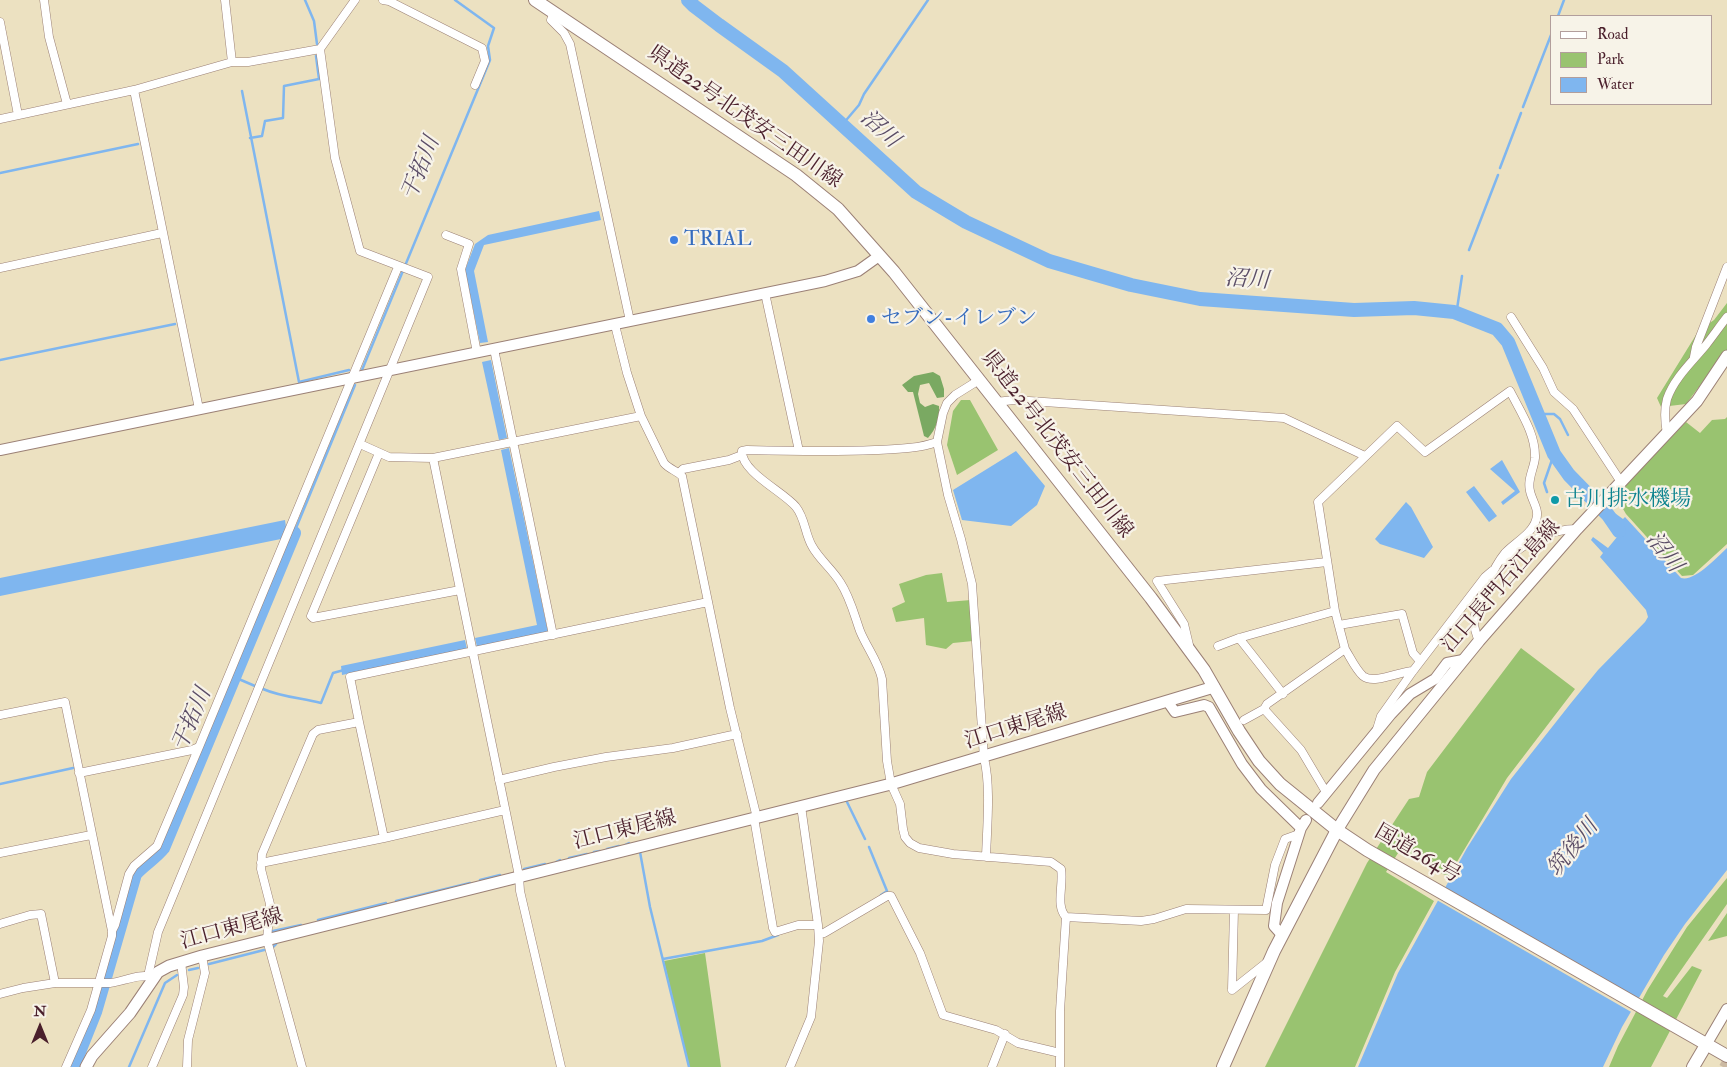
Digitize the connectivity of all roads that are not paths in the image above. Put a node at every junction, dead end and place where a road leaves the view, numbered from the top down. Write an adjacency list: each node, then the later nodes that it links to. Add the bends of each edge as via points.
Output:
1 (44, 0): 12 (street, via 49,37)
2 (225, 0): 9 (street)
3 (355, 0): 8 (street)
4 (383, 0): 10 (street, via 482,48 485,61)
5 (536, 0): 6 (main road, 県道22号北茂安三田川線)
6 (554, 12): 17 (main road, 県道22号北茂安三田川線, via 796,175 838,209); 24 (street, via 551,20 570,44)
7 (0, 22): 13 (street)
8 (320, 50): 9 (street); 20 (street, via 335,158 360,252)
9 (232, 62): 11 (street)
10 (475, 85)
11 (134, 90): 12 (street); 15 (street)
12 (67, 104): 13 (street)
13 (18, 115): 14 (street)
14 (0, 118)
15 (162, 233): 19 (street); 34 (street)
16 (446, 235): 27 (street, via 469,244 461,269)
17 (879, 256): 21 (street, via 858,271); 32 (main road, 県道22号北茂安三田川線)
18 (1727, 267): 29 (street)
19 (0, 268)
20 (402, 268): 30 (street, via 428,278); 31 (street)
21 (765, 293): 24 (street); 41 (street)
22 (1512, 317): 47 (street, via 1554,392 1573,409)
23 (1727, 317): 29 (street)
24 (630, 322): 25 (street)
25 (615, 324): 26 (street); 35 (street)
26 (494, 349): 27 (street); 37 (street)
27 (478, 352): 30 (street)
28 (1727, 356): 36 (main road, 江口長門石江島線, via 1697,401)
29 (1694, 357): 36 (street, via 1667,399)
30 (390, 370): 31 (street); 39 (street)
31 (352, 377): 34 (street); 74 (street)
32 (979, 380): 33 (main road, 県道22号北茂安三田川線); 38 (street, via 955,394 947,403)
33 (996, 402): 44 (street, via 1014,400 1284,418); 61 (main road, 県道22号北茂安三田川線)
34 (199, 409): 40 (street)
35 (641, 416): 37 (street); 46 (street, via 664,463)
36 (1667, 434): 47 (main road, 江口長門石江島線)
37 (513, 442): 45 (street); 55 (street)
38 (937, 442): 41 (street, via 895,450); 75 (street, via 972,584)
39 (360, 444): 42 (street); 102 (street, via 158,932)
40 (0, 450)
41 (799, 451): 43 (street, via 746,450)
42 (379, 453): 45 (street, via 388,458); 51 (street, via 312,618)
43 (742, 455): 46 (street, via 683,468); 78 (street, via 752,470 796,506 813,548 840,581 851,601 860,632 880,666)
44 (1365, 456): 49 (street, via 1318,502); 50 (street, via 1397,426 1425,452 1510,391 1535,448 1529,483 1537,520 1504,554)
45 (433, 458): 51 (street)
46 (679, 473): 52 (street)
47 (1621, 482): 48 (main road, 江口長門石江島線)
48 (1577, 529): 50 (street, via 1545,534 1512,554); 57 (main road, 江口長門石江島線)
49 (1326, 562): 53 (street); 61 (street, via 1157,581 1184,624)
50 (1495, 569): 57 (street, via 1476,612 1474,631); 63 (street)
51 (460, 590): 60 (street)
52 (708, 602): 55 (street); 72 (street)
53 (1335, 611): 54 (street); 56 (street)
54 (1339, 625): 59 (street); 63 (street, via 1402,614 1413,653)
55 (554, 635): 60 (street)
56 (1239, 638): 58 (street); 66 (street)
57 (1479, 640): 62 (main road, 江口長門石江島線)
58 (1218, 646)
59 (1345, 649): 64 (street, via 1363,676 1369,678); 66 (street)
60 (473, 652): 71 (street, via 350,677); 77 (street)
61 (1191, 652): 65 (main road, 県道22号北茂安三田川線)
62 (1463, 660): 73 (street, via 1448,663 1435,679 1410,694); 85 (main road, 江口長門石江島線, via 1374,770)
63 (1420, 661): 64 (street)
64 (1413, 671): 73 (street, via 1381,716)
65 (1214, 688): 67 (main road, 江口東尾線); 85 (main road, 県道22号北茂安三田川線, via 1259,761 1280,784)
66 (1283, 694): 68 (street)
67 (1168, 702): 75 (main road, 江口東尾線); 84 (street, via 1175,712 1206,706 1226,729 1242,764 1261,790)
68 (1264, 709): 70 (street); 79 (street, via 1301,750)
69 (0, 715): 76 (street, via 65,702)
70 (1244, 720)
71 (360, 722): 87 (street); 90 (street, via 318,730 313,734)
72 (737, 734): 77 (street, via 673,748 562,765); 83 (street)
73 (1376, 734): 79 (street)
74 (199, 747): 76 (street); 96 (street, via 157,846 129,874)
75 (984, 758): 78 (main road, 江口東尾線); 89 (street, via 988,816)
76 (79, 773): 86 (street)
77 (499, 780): 82 (street)
78 (891, 784): 81 (main road, 江口東尾線); 89 (street, via 900,804 905,837 910,843 919,848)
79 (1326, 792): 80 (street)
80 (1318, 803)
81 (801, 806): 83 (main road, 江口東尾線); 95 (street)
82 (505, 810): 87 (street); 91 (street)
83 (755, 818): 91 (main road, 江口東尾線); 95 (street, via 773,928 776,932 798,925)
84 (1302, 827): 92 (street, via 1285,839 1275,865 1266,910); 97 (street, via 1277,903 1274,926)
85 (1337, 830): 97 (main road); 108 (main road, 国道264号)
86 (91, 835): 88 (street); 96 (street)
87 (384, 838): 90 (street)
88 (0, 853)
89 (986, 857): 93 (street, via 1051,862 1058,866 1062,874 1061,907)
90 (261, 863): 98 (street, via 270,904)
91 (519, 876): 98 (main road, 江口東尾線); 116 (street)
92 (1234, 910): 93 (street, via 1186,909 1141,921); 100 (street, via 1232,990)
93 (1066, 917): 109 (street)
94 (0, 924): 103 (street, via 41,914)
95 (819, 929): 107 (street, via 824,933 891,896 920,953 943,1015); 117 (street, via 811,1017)
96 (112, 931): 104 (street)
97 (1282, 935): 100 (main road)
98 (267, 940): 99 (main road, 江口東尾線); 115 (street)
99 (202, 956): 101 (main road, 江口東尾線); 114 (street, via 205,973 188,1040)
100 (1269, 961): 120 (main road)
101 (181, 962): 102 (main road, 江口東尾線); 113 (street, via 183,995)
102 (150, 977): 104 (street); 112 (main road, 江口東尾線, via 130,1013)
103 (55, 983): 104 (street); 105 (street)
104 (99, 983): 111 (street)
105 (0, 994)
106 (1727, 1009): 108 (street)
107 (1005, 1034): 109 (street, via 1018,1043); 118 (street)
108 (1706, 1045): 110 (main road, 国道264号); 121 (main road)
109 (1060, 1053): 119 (street)
110 (1727, 1056)
111 (66, 1067)
112 (86, 1067)
113 (152, 1067)
114 (188, 1067)
115 (302, 1067)
116 (561, 1067)
117 (790, 1067)
118 (992, 1067)
119 (1060, 1067)
120 (1222, 1067)
121 (1693, 1067)

